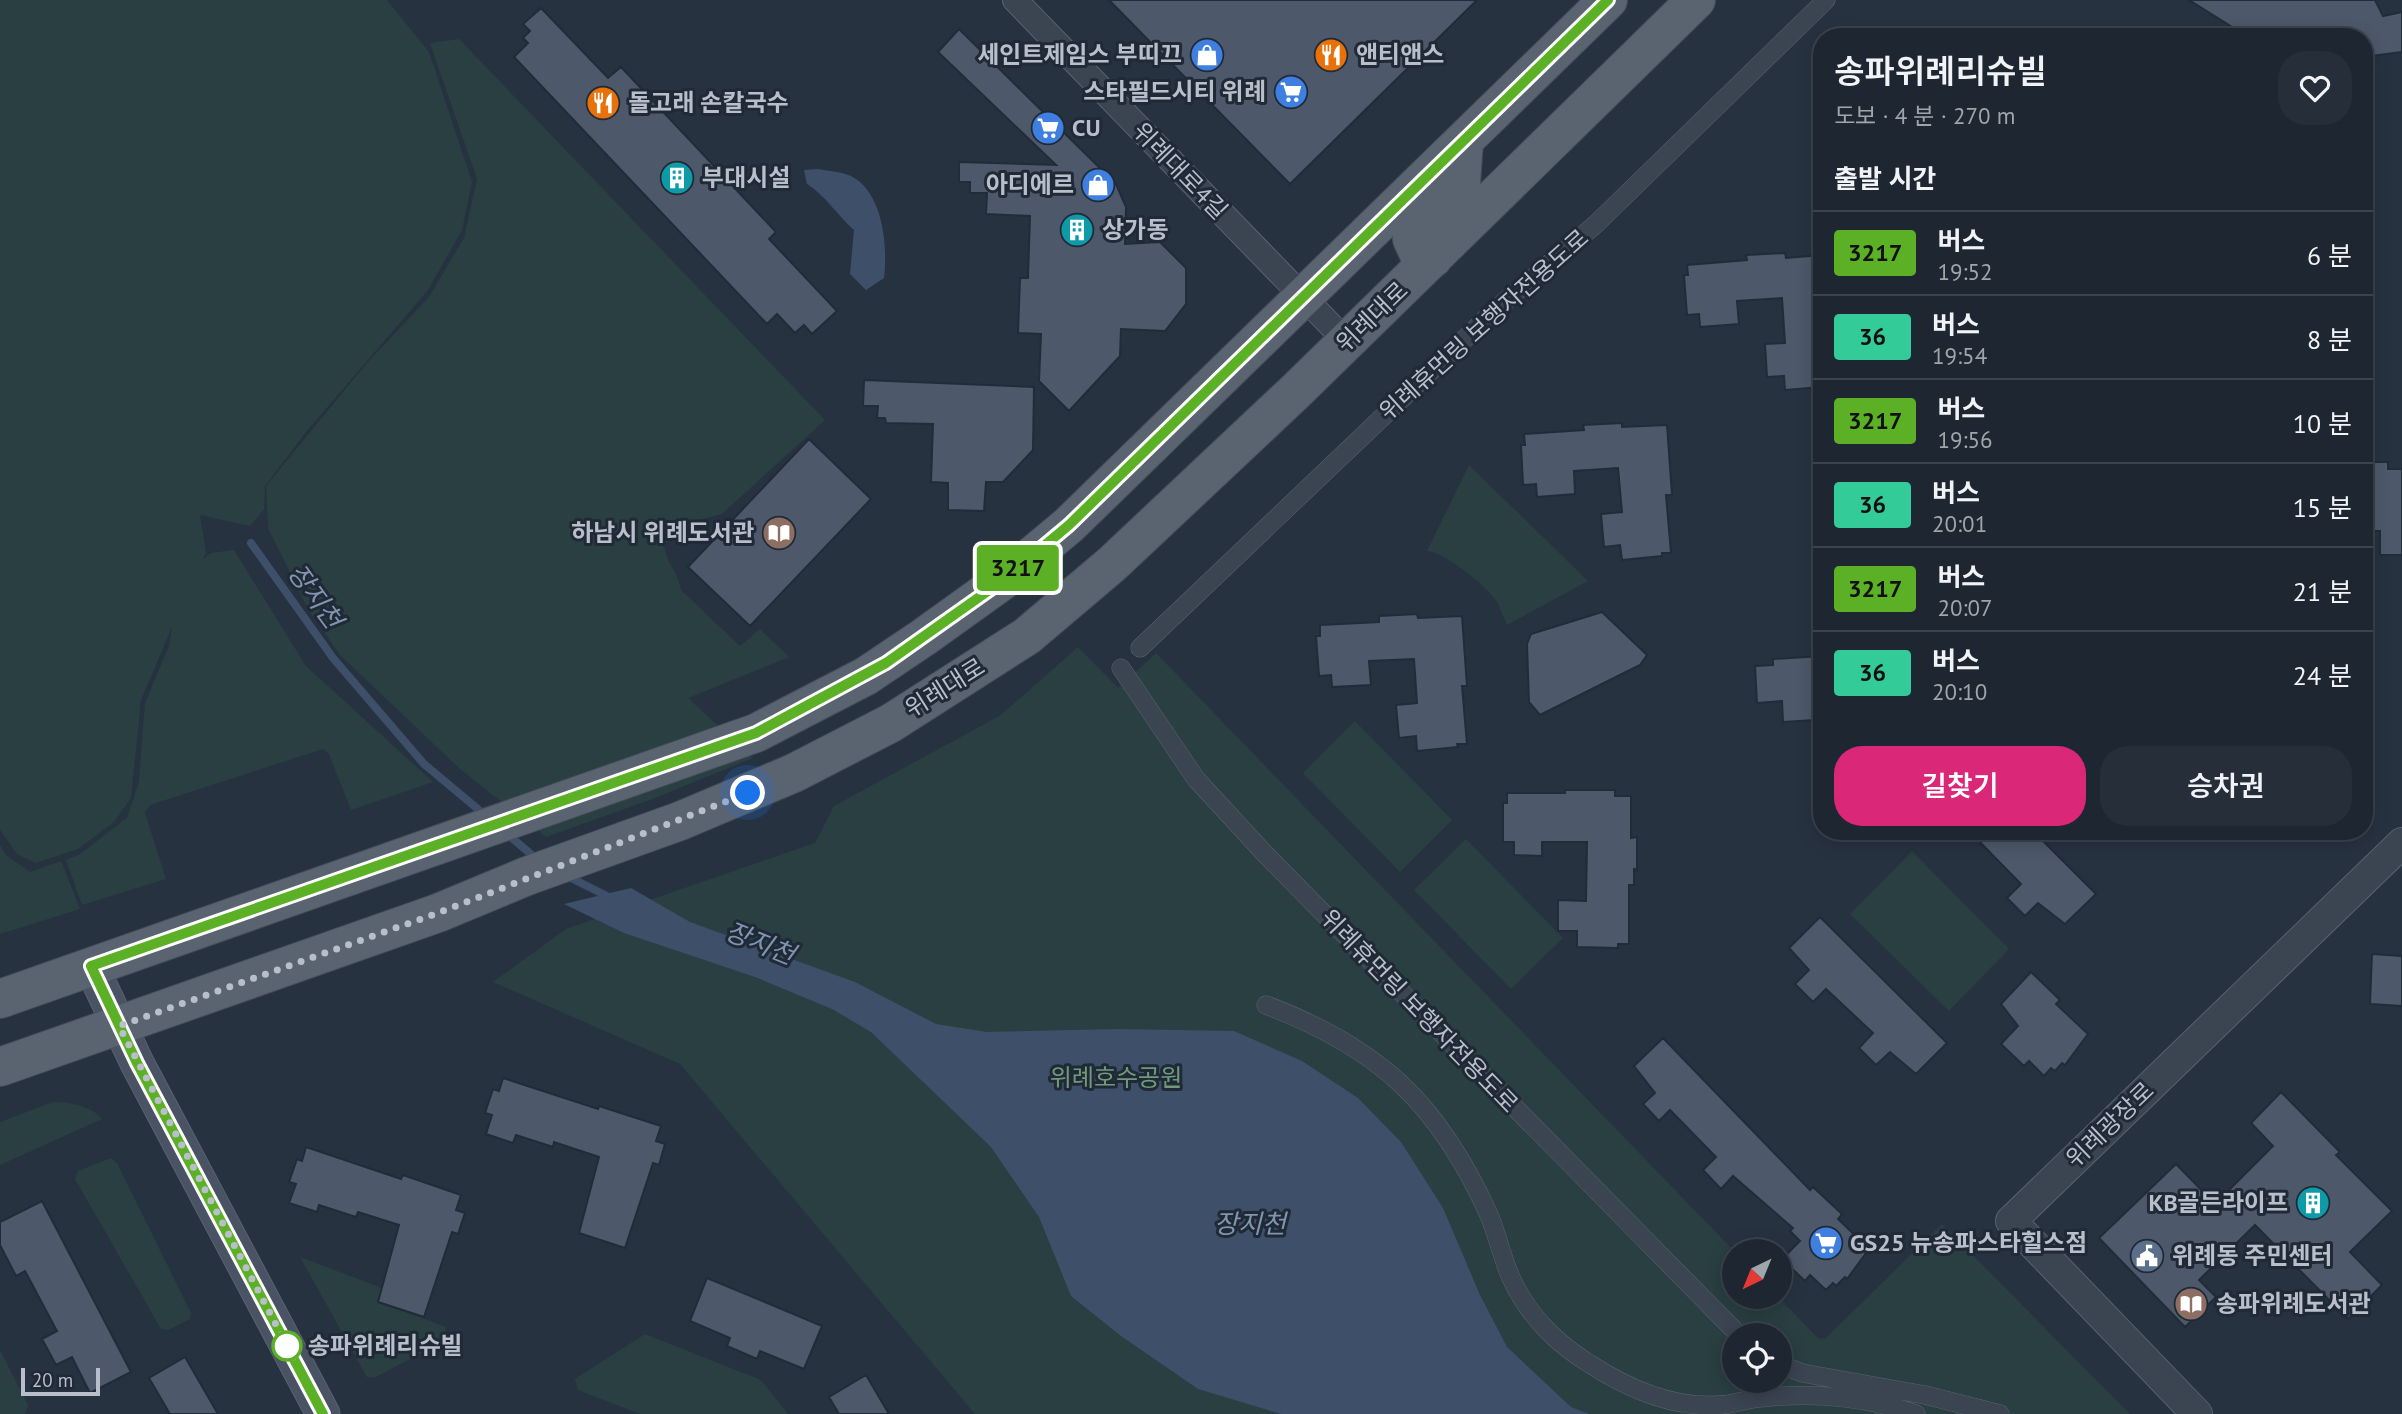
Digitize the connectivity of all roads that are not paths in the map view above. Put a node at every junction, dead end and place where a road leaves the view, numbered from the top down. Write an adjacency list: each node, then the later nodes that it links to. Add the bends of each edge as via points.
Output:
1 (1015, 0): 7 (street, 위례대로4길)
2 (1608, 0): 5 (main road)
3 (1696, 0): 6 (main road, 위례대로)
4 (1826, 0): 9 (street, 위례휴먼링 보행자전용도로, via 1596,224 1496,309)
5 (1464, 141): 6 (main road, via 1461,182 1412,240 1418,252); 7 (main road)
6 (1433, 258): 8 (main road, 위례대로)
7 (1303, 297): 8 (street, 위례대로4길); 12 (main road, via 1069,525 1002,581 866,676 756,733)
8 (1347, 342): 15 (main road, 위례대로, via 1112,564 1027,636 891,723 794,773 680,821)
9 (1140, 648)
10 (1121, 668): 17 (street, 위례휴먼링 보행자전용도로, via 1196,779 1258,846)
11 (2402, 843): 22 (street, 위례광장로, via 2011,1221)
12 (91, 966): 13 (main road); 15 (main road)
13 (0, 999)
14 (1266, 1005): 20 (street, via 1316,1024 1364,1052 1426,1108 1463,1161 1491,1219 1512,1280 1530,1310 1559,1343 1588,1363 1633,1391 1675,1400 1717,1405 1810,1396 1865,1400)
15 (119, 1026): 16 (main road, 위례대로); 19 (main road)
16 (0, 1067)
17 (1727, 1323)
18 (1792, 1369): 21 (street)
19 (323, 1414)
20 (1916, 1414)
21 (2000, 1414)
22 (2197, 1414)

